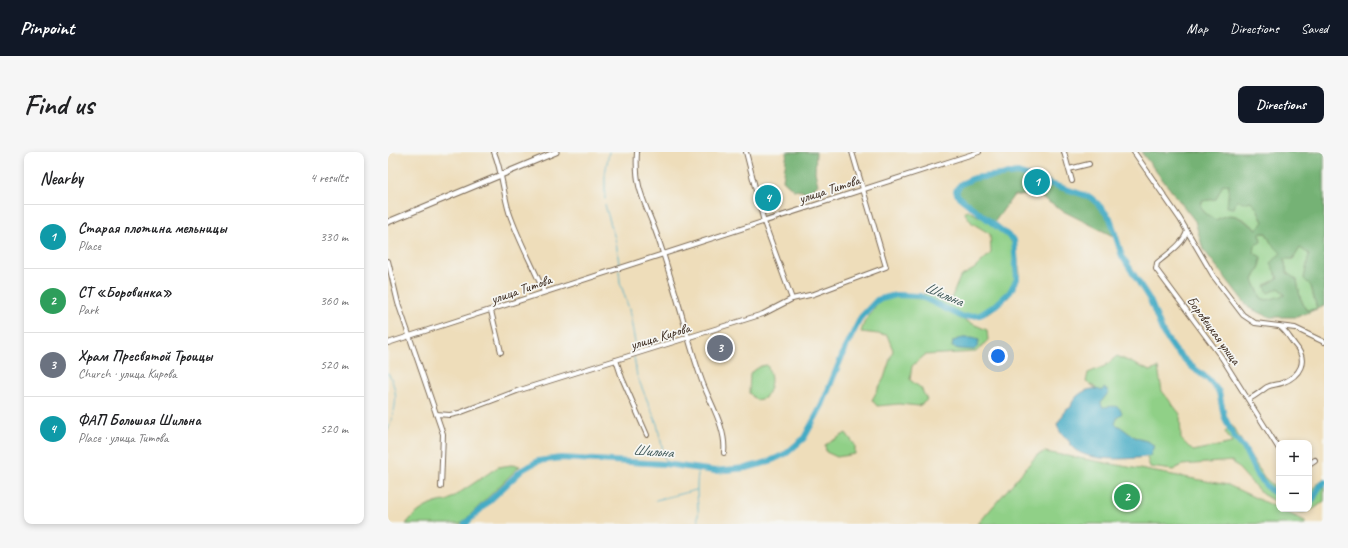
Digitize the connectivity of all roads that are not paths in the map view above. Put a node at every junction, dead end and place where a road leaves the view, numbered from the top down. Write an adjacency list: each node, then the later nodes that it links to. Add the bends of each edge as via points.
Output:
1 (494, 152): 12 (street)
2 (556, 152): 12 (main road)
3 (638, 152): 18 (street, via 638,187)
4 (746, 152): 16 (street)
5 (852, 152): 14 (street)
6 (979, 152): 9 (street, улица Титова)
7 (1064, 152): 11 (street)
8 (1134, 152): 17 (street)
9 (968, 154): 14 (street, улица Титова)
10 (1089, 164): 11 (street)
11 (1069, 169): 13 (street)
12 (500, 176): 15 (main road); 20 (street, via 510,213)
13 (1072, 181)
14 (863, 190): 16 (street, улица Титова); 21 (street, улица Кирова, via 886,267 814,294)
15 (388, 222)
16 (764, 222): 18 (street, улица Титова); 21 (street)
17 (1187, 230): 23 (street, via 1214,277 1243,315 1255,323); 30 (street, Боровецкая улица, via 1181,242 1157,263 1156,267)
18 (663, 253): 20 (street, улица Титова); 25 (street)
19 (388, 261): 24 (street)
20 (544, 292): 22 (street, улица Титова)
21 (792, 299): 25 (street, улица Кирова, via 763,314)
22 (491, 311): 24 (street, улица Титова); 28 (street)
23 (1278, 325): 26 (street, via 1295,328); 30 (street, via 1300,352 1300,370 1294,377 1266,388)
24 (409, 336): 27 (street, улица Титова); 31 (street)
25 (688, 339): 29 (street, улица Кирова); 34 (street, via 720,428)
26 (1324, 342)
27 (388, 343)
28 (502, 352)
29 (616, 360): 31 (street, улица Кирова, via 517,391 459,413); 32 (street)
30 (1249, 399): 33 (street, Боровецкая улица)
31 (436, 414): 37 (street, via 443,434)
32 (647, 434)
33 (1276, 444)
34 (724, 453)
35 (1315, 460): 36 (street)
36 (1312, 462)
37 (441, 487)

